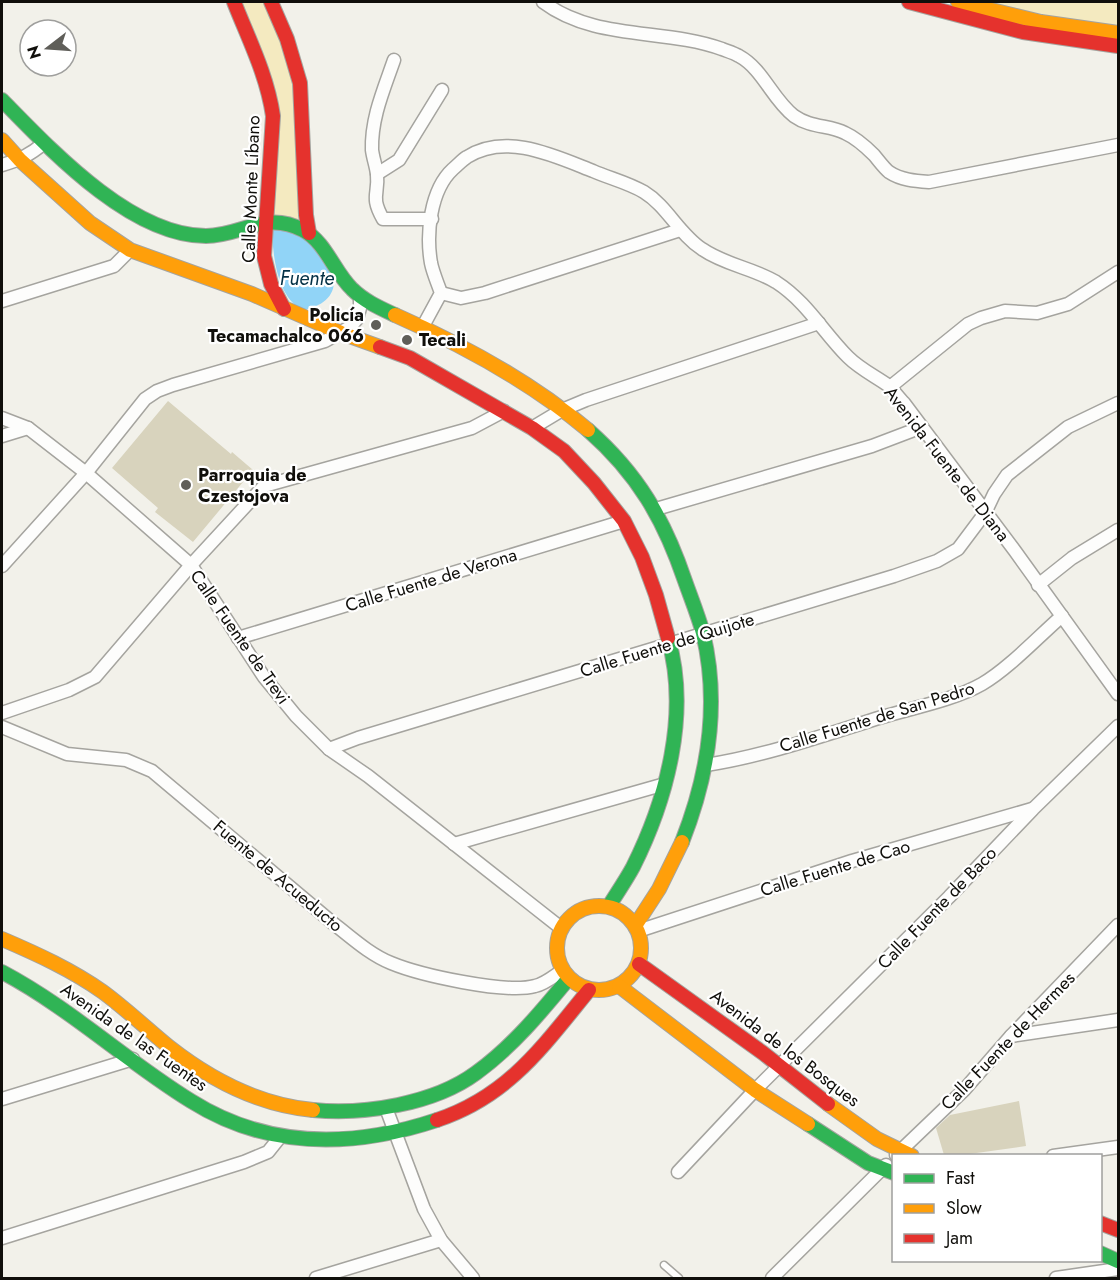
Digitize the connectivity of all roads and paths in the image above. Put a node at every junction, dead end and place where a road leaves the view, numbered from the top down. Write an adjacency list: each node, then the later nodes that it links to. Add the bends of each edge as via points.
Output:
1 (234, 2): 18 (main road, Calle Monte Líbano, via 271,94)
2 (271, 2): 20 (main road, via 300,83)
3 (543, 2): 13 (street, via 581,21 616,32 701,42 740,56 758,71 794,116 809,124 844,132 889,172 908,181 929,182)
4 (909, 2): 7 (main road, via 1023,32)
5 (958, 2): 6 (main road, via 1033,21)
6 (1119, 33)
7 (1119, 46)
8 (394, 60): 16 (street, via 374,119 372,152)
9 (442, 90): 16 (street, via 399,160)
10 (2, 100): 12 (main road)
11 (2, 140): 14 (main road)
12 (44, 143): 14 (street); 18 (main road, via 112,200 176,233 205,236)
13 (1119, 145)
14 (20, 160): 15 (street); 21 (main road, via 90,223)
15 (2, 165)
16 (377, 174): 17 (street, via 374,197 383,219)
17 (432, 219): 19 (street, Avenida Fuente de Diana, via 436,195 449,173 467,157 487,148 507,146 561,158 643,192); 23 (street, Avenida Fuente de Diana, via 431,263)
18 (266, 220): 20 (main road); 26 (main road, Calle Monte Líbano, via 266,271)
19 (681, 230): 23 (street, via 485,293 461,298); 27 (street, Avenida Fuente de Diana, via 715,257 755,271 782,286)
20 (309, 233): 24 (main road, via 337,273)
21 (130, 250): 25 (street, via 114,266); 26 (main road, via 176,264)
22 (1119, 272): 30 (street, via 1068,304 1037,313 1005,311 968,324)
23 (441, 294): 28 (street)
24 (360, 296): 28 (main road); 29 (street, via 357,319)
25 (2, 301)
26 (284, 309): 29 (main road)
27 (819, 323): 30 (street, Avenida Fuente de Diana, via 859,367); 32 (street)
28 (422, 328): 32 (main road, via 524,384)
29 (341, 333): 33 (main road, via 410,358); 39 (street, via 315,345 157,391 145,399)
30 (890, 387): 35 (street, Avenida Fuente de Diana)
31 (1119, 403): 41 (street, Calle Fuente de Quijote, via 1068,427 1026,458 1007,475)
32 (562, 410): 37 (street); 40 (main road, via 604,444)
33 (504, 411): 37 (main road); 44 (street, via 472,428 264,486)
34 (2, 418): 36 (street, Calle Fuente de Trevi)
35 (922, 427): 40 (street, via 872,446); 41 (street, Avenida Fuente de Diana)
36 (28, 428): 38 (street); 39 (street, Calle Fuente de Trevi)
37 (532, 428): 42 (main road, via 564,451)
38 (2, 436)
39 (86, 473): 44 (street, Calle Fuente de Trevi); 45 (street)
40 (656, 509): 48 (main road)
41 (985, 513): 46 (street, Avenida Fuente de Diana); 48 (street, Calle Fuente de Quijote, via 958,549 937,561)
42 (624, 521): 49 (street, Calle Fuente de Verona); 50 (main road, via 642,557)
43 (1119, 530): 46 (street, via 1072,558)
44 (191, 565): 49 (street, Calle Fuente de Trevi); 52 (street, via 95,677)
45 (2, 566)
46 (1038, 585): 47 (street, Avenida Fuente de Diana)
47 (1062, 616): 51 (street, Avenida Fuente de Diana); 56 (street, Calle Fuente de San Pedro, via 982,684 801,741)
48 (704, 634): 50 (street, Calle Fuente de Quijote); 56 (main road, via 710,704)
49 (238, 638): 55 (street, Calle Fuente de Trevi, via 296,717)
50 (670, 644): 55 (street, Calle Fuente de Quijote); 57 (main road, via 676,711 674,746)
51 (1119, 694)
52 (2, 713)
53 (1119, 726): 58 (street, Calle Fuente de Baco)
54 (2, 727): 68 (street, Fuente de Acueducto, via 67,754 126,760 152,771 334,924 390,962 472,984 524,988)
55 (329, 749): 59 (street, Calle Fuente de Trevi)
56 (706, 765): 63 (main road, via 668,871)
57 (665, 784): 59 (street); 60 (main road, via 647,837)
58 (1033, 808): 63 (street, Calle Fuente de Cao); 75 (street, Calle Fuente de Baco)
59 (454, 844): 62 (street, Calle Fuente de Trevi)
60 (609, 906): 62 (main road, via 576,912); 63 (main road, via 619,910)
61 (1119, 925): 73 (street, Calle Fuente de Hermes)
62 (561, 928): 68 (main road, via 557,950)
63 (637, 929): 67 (main road)
64 (2, 939): 66 (main road, Avenida de las Fuentes)
65 (2, 959): 70 (main road, Avenida de las Fuentes)
66 (46, 960): 70 (main road, via 29,970); 78 (main road, Avenida de las Fuentes, via 90,984 198,1068 241,1091 298,1110 328,1113)
67 (639, 964): 69 (main road); 75 (main road, Avenida de los Bosques)
68 (566, 974): 71 (main road); 78 (main road, Avenida de las Fuentes, via 519,1035 477,1073 428,1097)
69 (619, 986): 71 (main road); 76 (main road)
70 (30, 987): 74 (main road, Avenida de las Fuentes)
71 (589, 990): 79 (main road, Avenida de las Fuentes, via 494,1092 462,1111)
72 (1119, 1020): 73 (street)
73 (1011, 1036): 83 (street, Calle Fuente de Hermes)
74 (133, 1059): 77 (street); 80 (main road, Avenida de las Fuentes, via 194,1103)
75 (780, 1066): 76 (street, Calle Fuente de Baco); 82 (main road, Avenida de los Bosques)
76 (755, 1090): 85 (main road, via 868,1163); 86 (street, Calle Fuente de Baco)
77 (2, 1099)
78 (386, 1108): 79 (street)
79 (394, 1131): 80 (main road, Avenida de las Fuentes, via 336,1141); 90 (street, via 424,1209)
80 (280, 1137): 89 (street, via 268,1152 244,1162)
81 (1119, 1147): 84 (street)
82 (899, 1154)
83 (901, 1154)
84 (1061, 1154)
85 (888, 1171): 98 (street, Calle Fuente de Hermes)
86 (678, 1172)
87 (1102, 1223): 88 (main road)
88 (1119, 1230)
89 (2, 1238)
90 (441, 1240): 95 (street); 96 (street)
91 (1102, 1253): 92 (main road)
92 (1119, 1261)
93 (664, 1265): 97 (lane)
94 (1119, 1269): 99 (street)
95 (316, 1278)
96 (473, 1278)
97 (679, 1278)
98 (772, 1278)
99 (1056, 1278)

